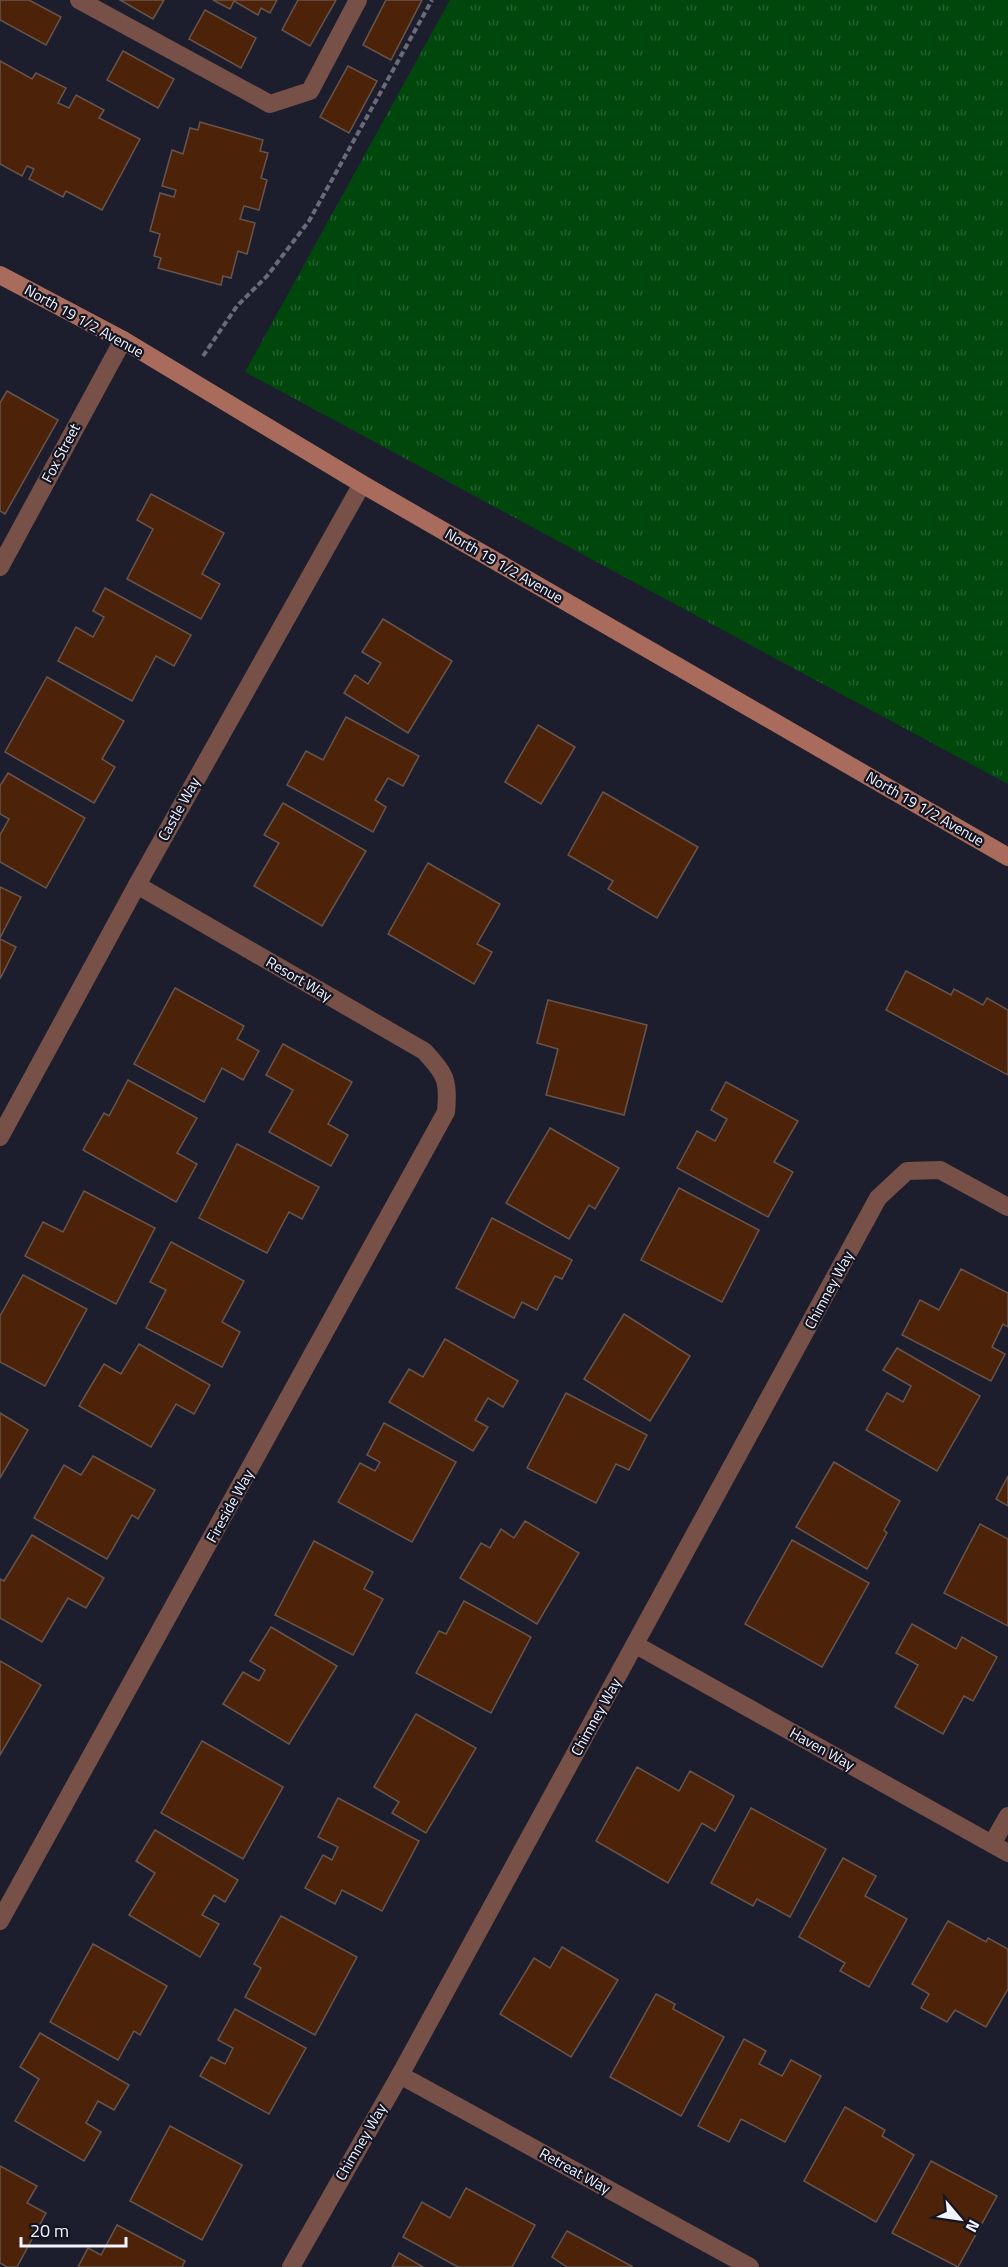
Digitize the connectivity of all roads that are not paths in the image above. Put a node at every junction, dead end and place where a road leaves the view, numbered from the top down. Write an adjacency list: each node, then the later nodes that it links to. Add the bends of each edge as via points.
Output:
1 (79, 0): 2 (street, via 270,104 310,91)
2 (358, 0)
3 (0, 275): 4 (main road, North 19 1/2 Avenue)
4 (123, 340): 5 (main road, North 19 1/2 Avenue); 6 (street, Fox Street)
5 (362, 484): 7 (main road, North 19 1/2 Avenue); 8 (street, Castle Way)
6 (0, 567)
7 (1008, 857)
8 (136, 885): 9 (street, Resort Way, via 424,1052 439,1067); 10 (street, Castle Way)
9 (448, 1087): 15 (street, Fireside Way, via 446,1112 435,1137)
10 (0, 1137)
11 (1008, 1207): 12 (street, Chimney Way, via 940,1170 907,1171 878,1198)
12 (636, 1645): 14 (street, Haven Way); 16 (street, Chimney Way)
13 (1008, 1816): 14 (street)
14 (1000, 1848)
15 (0, 1921)
16 (400, 2075): 17 (street, Chimney Way); 18 (street, Retreat Way)
17 (291, 2267)
18 (750, 2267)

